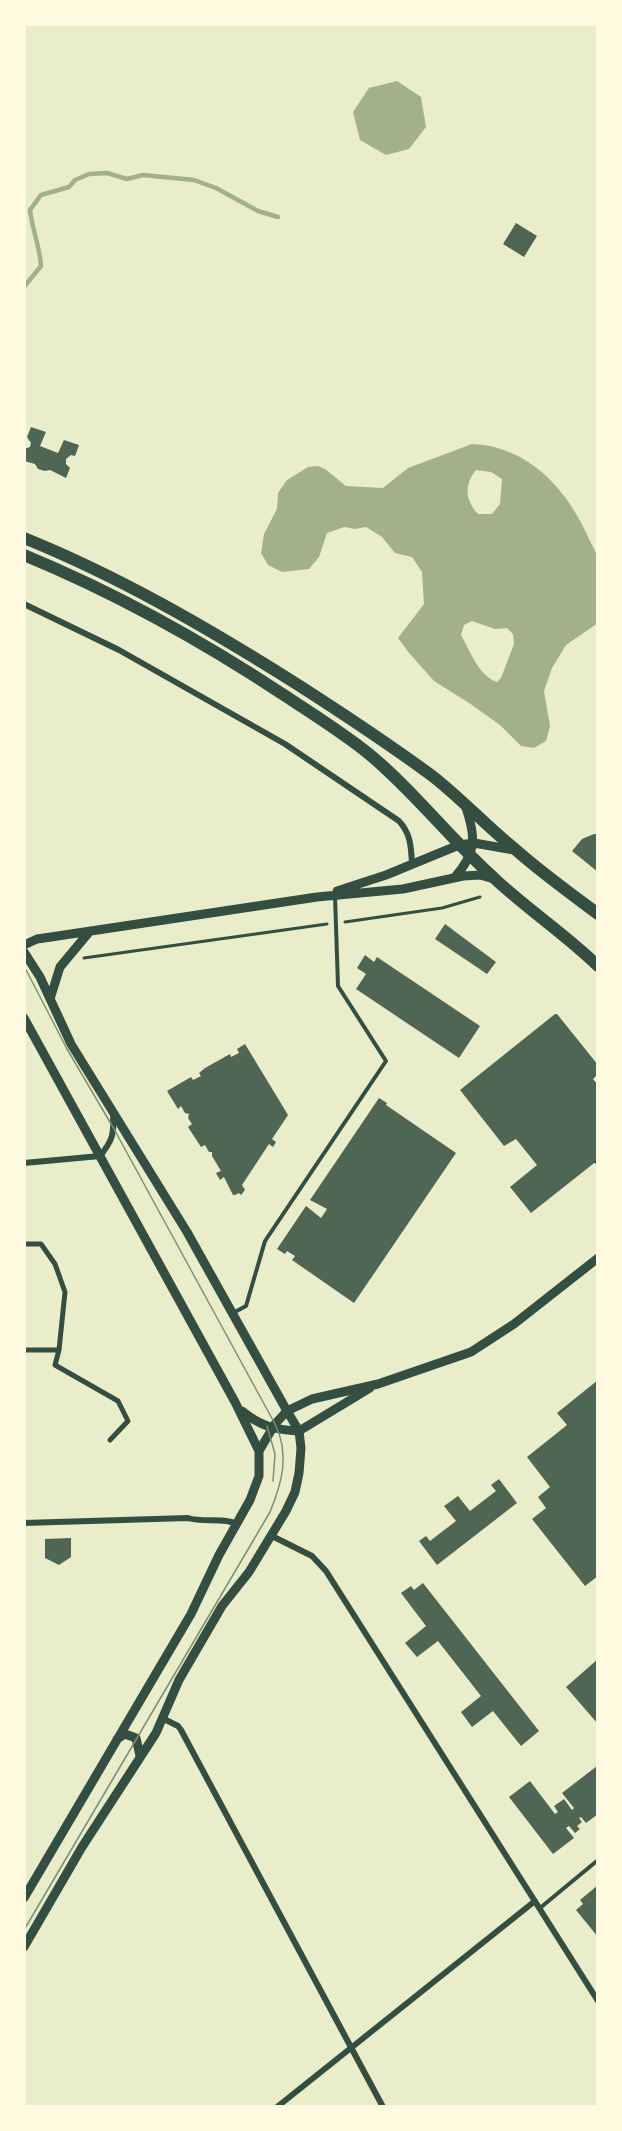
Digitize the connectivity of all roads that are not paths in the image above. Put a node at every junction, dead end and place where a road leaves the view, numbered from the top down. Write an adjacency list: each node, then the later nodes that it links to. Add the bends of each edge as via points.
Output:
1 (24, 538): 4 (main road, via 108,576 208,630 368,731)
2 (24, 555): 6 (main road, via 179,631 313,714 393,775)
3 (24, 604): 9 (street, via 177,682 332,775 399,821 409,835)
4 (465, 803): 5 (street); 7 (main road)
5 (474, 843): 6 (street); 7 (street); 8 (street)
6 (459, 845): 8 (main road); 9 (street)
7 (516, 851): 14 (main road)
8 (470, 855): 10 (street); 11 (main road)
9 (412, 864): 13 (street)
10 (455, 877): 11 (street); 12 (street, via 403,889)
11 (494, 879): 20 (main road)
12 (334, 896): 13 (street); 28 (lane, via 338,986 386,1061 265,1241 246,1306)
13 (317, 897): 15 (street)
14 (598, 914)
15 (90, 931): 17 (street); 21 (street, via 60,967)
16 (24, 938): 17 (street)
17 (37, 939): 18 (street)
18 (24, 945)
19 (24, 952): 21 (street)
20 (598, 966)
21 (50, 999): 23 (street, via 71,1044)
22 (24, 1018): 24 (street)
23 (113, 1113): 24 (street, via 111,1141); 28 (street)
24 (100, 1156): 25 (street); 32 (street)
25 (24, 1163)
26 (24, 1244): 30 (street, via 41,1244 55,1264 65,1292)
27 (598, 1258): 31 (street, via 514,1324 471,1352)
28 (232, 1313): 33 (street)
29 (24, 1350): 30 (street)
30 (59, 1350): 36 (street, via 55,1365 118,1401 128,1421)
31 (378, 1384): 33 (street, via 312,1399); 35 (street)
32 (235, 1402): 34 (street, via 255,1421); 37 (street)
33 (287, 1411): 34 (street); 35 (street)
34 (272, 1429): 35 (street); 37 (street)
35 (298, 1431): 40 (street, via 301,1448 295,1492)
36 (110, 1440)
37 (259, 1451): 39 (street, via 259,1476)
38 (24, 1523): 39 (street, via 188,1518)
39 (237, 1524): 42 (street, via 191,1614)
40 (272, 1536): 41 (street, via 217,1615 179,1680); 46 (street, via 312,1556 326,1572)
41 (164, 1719): 43 (street); 50 (street, via 181,1730)
42 (117, 1740): 43 (street, via 125,1734 136,1738); 45 (street)
43 (140, 1756): 48 (street)
44 (598, 1860): 47 (lane)
45 (24, 1898)
46 (535, 1901): 47 (street); 50 (street)
47 (540, 1908): 49 (street)
48 (24, 1947)
49 (598, 2001)
50 (352, 2048): 51 (street); 52 (street)
51 (278, 2107)
52 (383, 2107)

